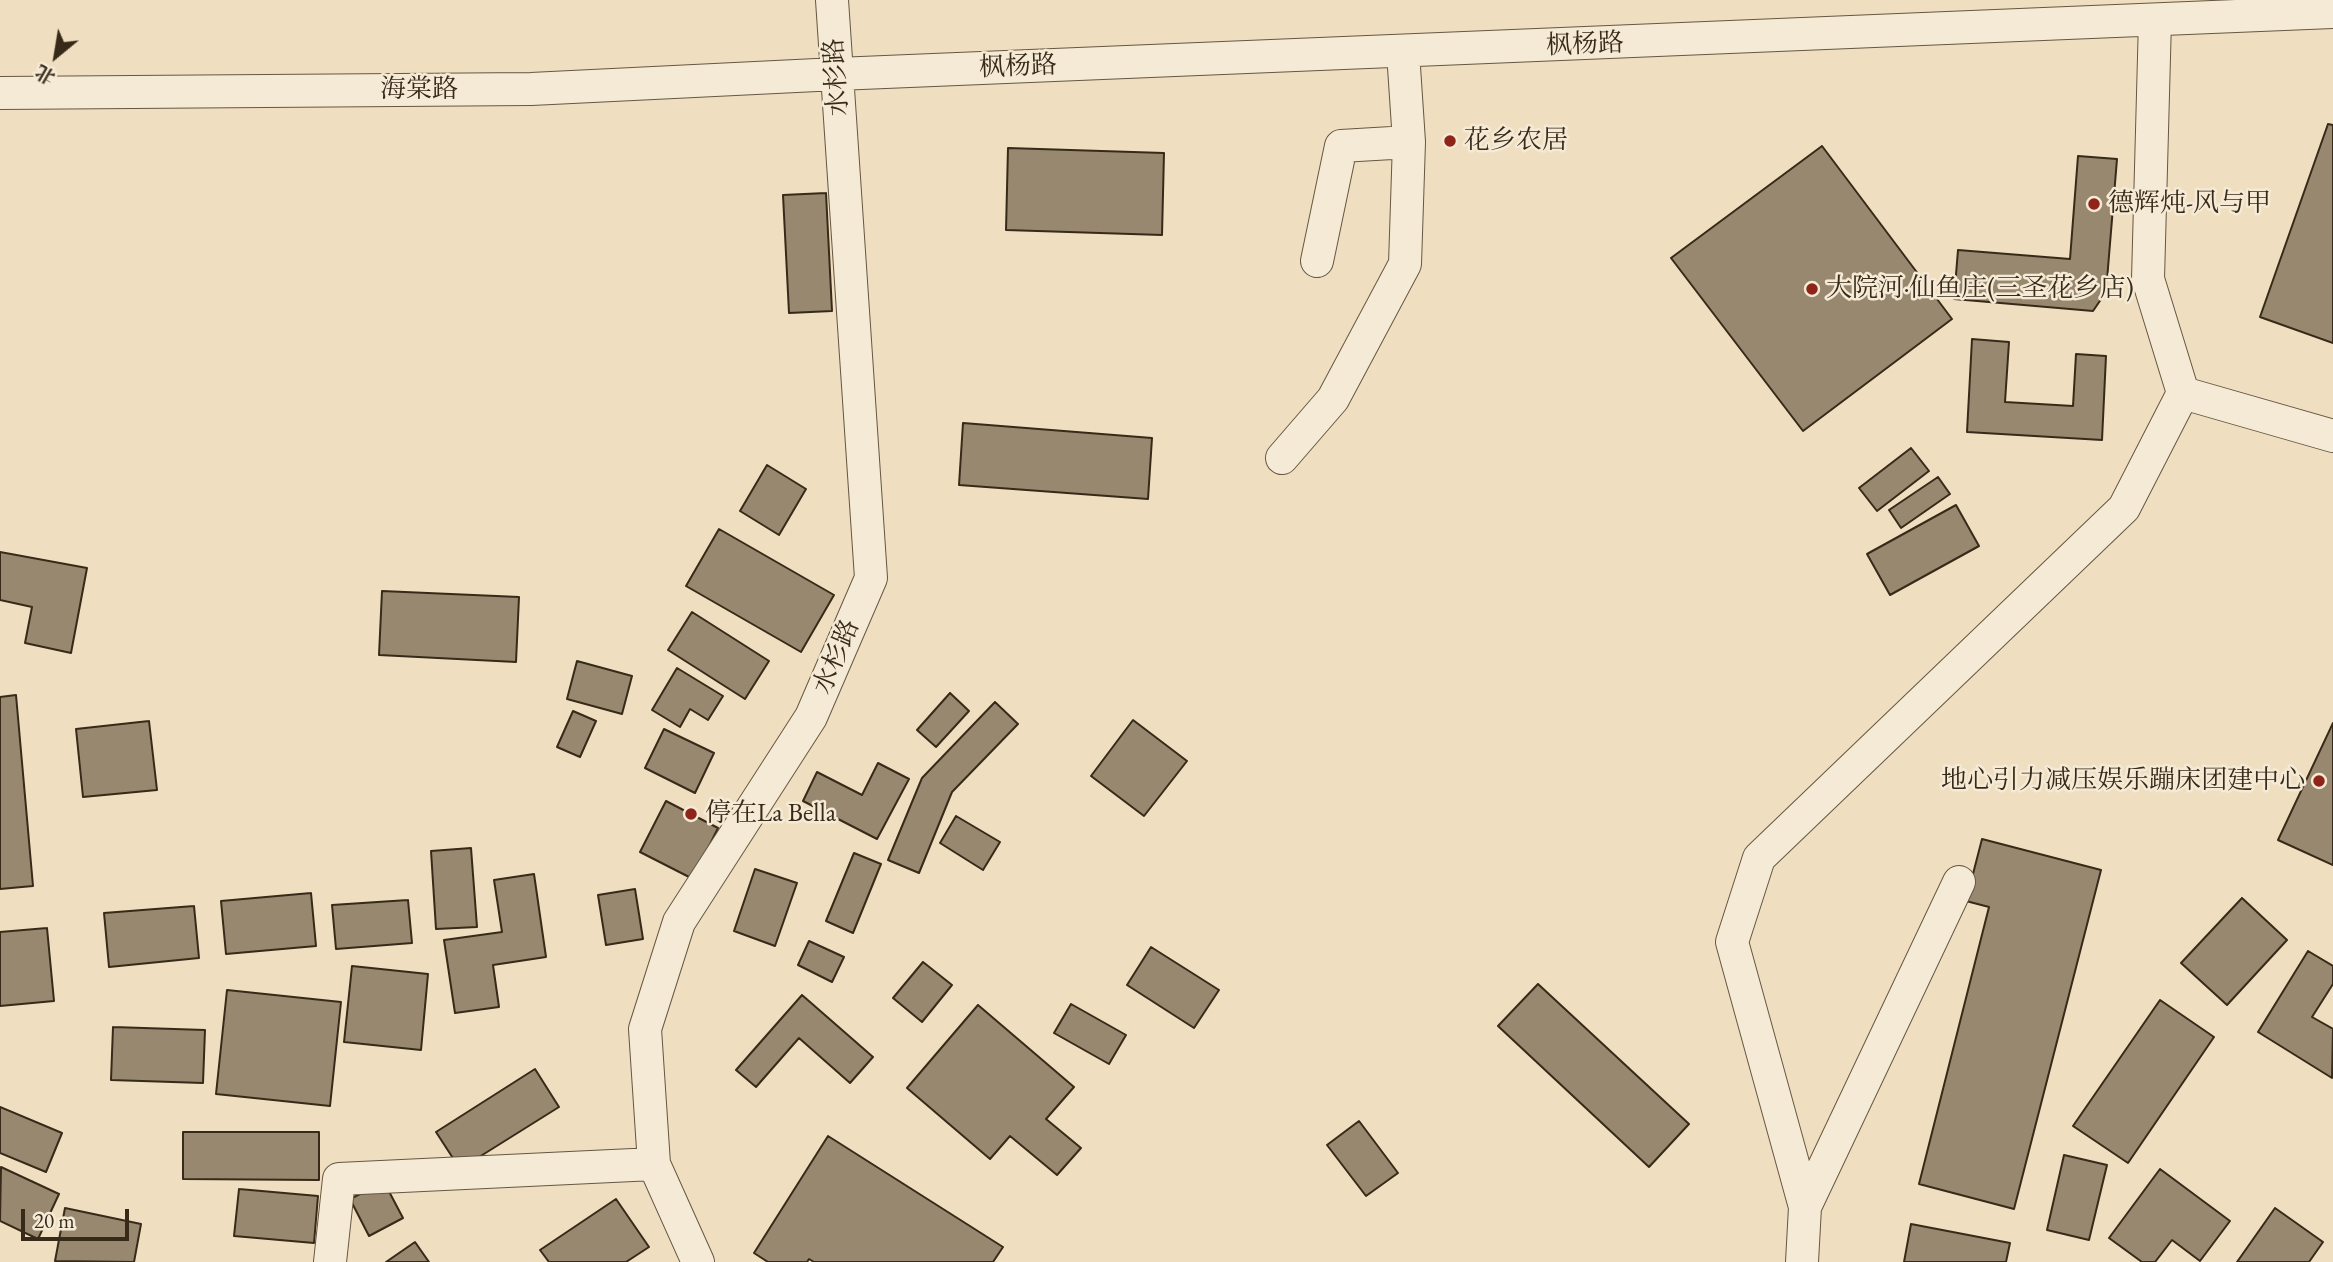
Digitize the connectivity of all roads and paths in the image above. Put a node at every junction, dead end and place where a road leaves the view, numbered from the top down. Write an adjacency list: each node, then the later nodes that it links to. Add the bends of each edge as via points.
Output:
1 (832, 0): 5 (street, 水杉路)
2 (2333, 12): 3 (street, 枫杨路)
3 (2155, 20): 4 (street, 枫杨路); 9 (street, via 2148,279)
4 (1403, 52): 5 (street, 枫杨路); 7 (street)
5 (837, 74): 6 (street, 海棠路, via 531,89); 13 (street, 水杉路, via 871,578 811,717 679,922 645,1029)
6 (0, 93)
7 (1409, 142): 8 (street, via 1341,146); 11 (street, via 1405,264 1333,399)
8 (1317, 261)
9 (2183, 393): 10 (street); 14 (street, via 2124,508 1759,858 1731,943)
10 (2333, 436)
11 (1282, 458)
12 (1959, 882): 14 (street)
13 (654, 1164): 15 (street, via 339,1179); 16 (street, 水杉路)
14 (1805, 1207): 17 (street)
15 (330, 1262)
16 (698, 1262)
17 (1802, 1262)

